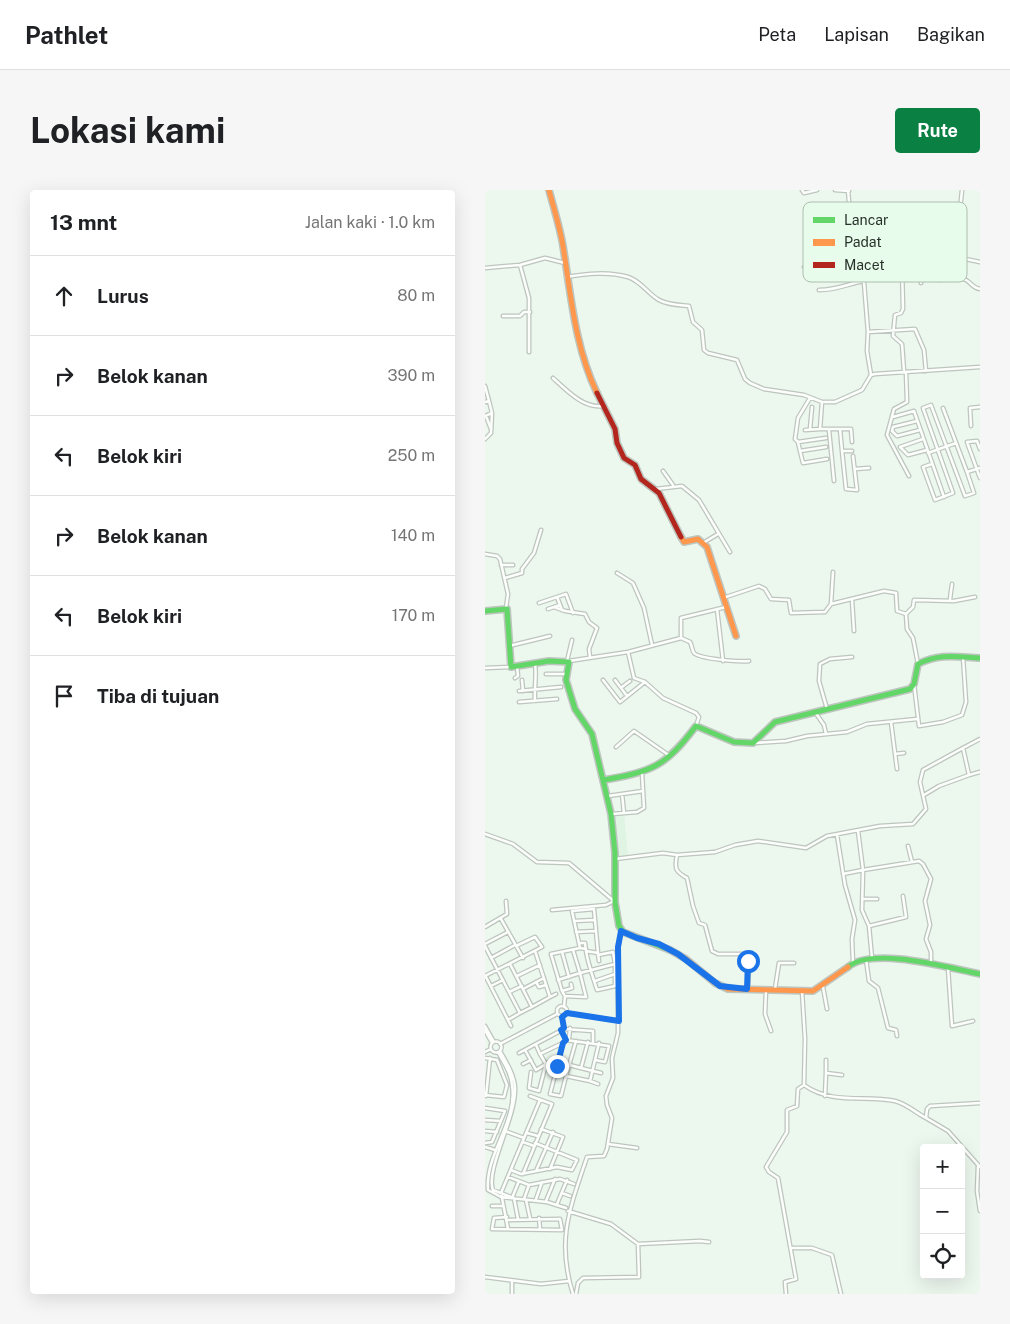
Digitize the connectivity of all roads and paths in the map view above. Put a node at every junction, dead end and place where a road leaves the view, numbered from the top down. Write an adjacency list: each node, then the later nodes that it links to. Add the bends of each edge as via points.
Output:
1 (549, 190): 7 (street)
2 (802, 190): 3 (street, via 804,193)
3 (817, 190)
4 (835, 190): 5 (street)
5 (848, 190)
6 (967, 259): 8 (street)
7 (565, 262): 9 (street, via 545,258); 11 (street)
8 (980, 262)
9 (520, 265): 10 (street); 18 (street)
10 (485, 268)
11 (565, 277): 29 (street, via 605,273 628,278 645,287 658,300 689,306 693,322 702,330 708,353 736,359 745,380 764,389); 32 (street, via 578,340)
12 (860, 282): 17 (street, via 833,290)
13 (863, 282): 21 (street)
14 (903, 282): 20 (street, via 903,309 895,315)
15 (967, 282): 16 (street)
16 (980, 289)
17 (819, 290)
18 (530, 312): 19 (street); 22 (street)
19 (503, 316)
20 (894, 331): 21 (street); 24 (street, via 916,330 924,350); 25 (street, via 895,339 902,344)
21 (868, 332): 26 (street)
22 (529, 352)
23 (979, 367): 24 (street)
24 (926, 370): 25 (street)
25 (905, 372): 26 (street); 70 (street, via 907,402 894,409 887,432)
26 (871, 375): 31 (street, via 862,390 835,402)
27 (553, 378): 32 (street, via 569,394)
28 (485, 386): 30 (street)
29 (810, 398): 31 (street); 51 (street, via 797,421 794,436)
30 (487, 402): 36 (street)
31 (822, 402): 42 (street)
32 (603, 406): 74 (street, via 615,429 624,458 635,465 641,479)
33 (812, 407): 41 (street)
34 (980, 407): 40 (street, via 970,408)
35 (943, 408): 53 (street)
36 (492, 413): 37 (street); 44 (street)
37 (486, 416): 44 (street)
38 (893, 417): 39 (street, via 913,412)
39 (917, 421): 47 (street); 47 (street, via 893,427 892,431 897,436)
40 (971, 426)
41 (810, 429): 42 (street); 45 (street)
42 (820, 429): 46 (street)
43 (840, 429): 46 (street); 52 (street, via 851,429); 61 (street)
44 (491, 430): 49 (street)
45 (805, 430)
46 (829, 430): 72 (street)
47 (920, 430): 50 (street)
48 (826, 438): 51 (street)
49 (485, 439)
50 (923, 439): 60 (street); 60 (street, via 900,447 908,455)
51 (798, 442): 58 (street)
52 (852, 442)
53 (956, 443): 54 (street); 69 (street)
54 (947, 446): 57 (street); 57 (street, via 933,406 923,408); 69 (street, via 965,496 974,493)
55 (826, 447): 58 (street)
56 (980, 449): 66 (street, via 977,441 967,442)
57 (937, 450): 60 (street); 75 (street, via 953,493)
58 (800, 451): 63 (street, via 803,463)
59 (852, 451): 61 (street)
60 (928, 451): 64 (street)
61 (842, 452): 67 (street, via 846,489 857,490)
62 (853, 456): 67 (street)
63 (827, 459)
64 (932, 464): 75 (street); 75 (street, via 923,468 935,500)
65 (869, 468): 67 (street)
66 (978, 468): 69 (street); 71 (street)
67 (855, 469)
68 (663, 471): 73 (street)
69 (967, 472)
70 (909, 476)
71 (980, 478)
72 (834, 481)
73 (673, 485): 74 (street); 77 (street, via 681,486 699,500 715,523)
74 (656, 489): 78 (street, via 684,542 698,539)
75 (944, 497)
76 (541, 530): 85 (street, via 522,573)
77 (718, 534): 78 (street); 79 (street)
78 (703, 543): 89 (street)
79 (730, 552)
80 (485, 554): 81 (street, via 498,556)
81 (501, 565): 82 (street); 85 (street)
82 (513, 565)
83 (833, 572): 93 (street)
84 (617, 573): 109 (street, via 633,583 644,608)
85 (505, 578): 97 (street)
86 (952, 584): 91 (street)
87 (557, 597): 92 (street); 94 (street); 102 (street, via 566,594)
88 (975, 597): 91 (street)
89 (723, 598): 93 (street, via 759,586 771,598 789,600 791,613 825,612); 96 (street)
90 (852, 600): 93 (street); 103 (street, via 884,591 893,592 898,596 897,611); 104 (street)
91 (950, 600): 103 (street, via 914,600 913,608)
92 (539, 603)
93 (831, 604)
94 (560, 605): 95 (street); 100 (street)
95 (554, 607): 99 (street); 100 (street)
96 (726, 607): 98 (street); 106 (street)
97 (507, 608): 101 (street); 110 (street)
98 (717, 609): 107 (street, via 681,618); 117 (street)
99 (547, 610)
100 (562, 610): 102 (street)
101 (485, 611)
102 (573, 613): 112 (street, via 585,614 597,628 589,649)
103 (906, 614): 120 (street, via 907,630 912,637)
104 (854, 631)
105 (550, 636): 110 (street)
106 (736, 636)
107 (681, 638): 109 (street); 117 (street, via 690,642 695,654)
108 (572, 640): 116 (street)
109 (652, 645): 111 (street)
110 (509, 646): 121 (street)
111 (629, 652): 112 (street); 130 (street, via 633,677)
112 (590, 657): 116 (street)
113 (852, 657): 139 (street, via 830,659 820,665 819,681)
114 (963, 657): 115 (street); 120 (street, via 941,654); 141 (street, via 964,714 919,726)
115 (980, 658)
116 (568, 661): 119 (street); 124 (street)
117 (723, 661): 118 (street)
118 (749, 661)
119 (535, 663): 121 (street); 134 (street)
120 (918, 664): 131 (street)
121 (514, 666): 122 (street); 125 (street, via 518,676)
122 (485, 668)
123 (545, 674): 124 (street)
124 (566, 674): 156 (street, via 575,709 592,734)
125 (515, 678)
126 (522, 680): 134 (street, via 521,691)
127 (603, 680): 135 (street, via 620,702)
128 (615, 680): 133 (street)
129 (631, 680): 133 (street)
130 (645, 682): 135 (street); 143 (street, via 663,698 696,713 699,717)
131 (914, 684): 139 (street, via 898,693); 141 (street)
132 (561, 687): 134 (street)
133 (621, 688): 135 (street)
134 (534, 690): 137 (street)
135 (627, 696)
136 (557, 699): 137 (street)
137 (535, 701): 138 (street)
138 (519, 702)
139 (827, 709): 140 (street)
140 (815, 712): 144 (street); 146 (street, via 773,723)
141 (917, 718): 142 (street)
142 (891, 722): 144 (street); 150 (street)
143 (696, 726): 146 (street, via 735,743); 151 (street)
144 (826, 734): 146 (street)
145 (980, 739): 148 (street)
146 (753, 743)
147 (616, 747): 151 (street, via 634,731)
148 (963, 748): 155 (street); 159 (street, via 923,770 919,778)
149 (904, 753): 150 (street)
150 (895, 754): 152 (street)
151 (672, 757): 154 (street, via 663,765)
152 (897, 769)
153 (980, 772): 155 (street)
154 (641, 773): 156 (street); 157 (street)
155 (969, 775): 159 (street)
156 (604, 780): 160 (street)
157 (643, 792): 158 (street); 161 (street, via 644,808)
158 (622, 794): 160 (street); 161 (street)
159 (924, 795): 163 (street, via 926,809 914,824)
160 (607, 796): 162 (street)
161 (624, 813): 162 (street)
162 (611, 814): 168 (street)
163 (858, 831): 165 (street); 170 (street)
164 (485, 834): 176 (street, via 513,844 537,862 569,863)
165 (837, 835): 167 (street, via 825,837 807,848 760,841 715,852); 171 (street)
166 (909, 846): 169 (street)
167 (677, 855): 168 (street, via 663,853); 230 (street, via 677,870 680,876 687,878 695,913 699,923 705,925 711,951 721,955 745,954 749,966)
168 (615, 859): 176 (street)
169 (912, 862): 170 (street); 210 (street, via 922,862 931,879 925,902 930,925 926,939 931,950)
170 (863, 870): 171 (street); 174 (street)
171 (843, 874): 179 (street)
172 (903, 896): 183 (street, via 906,917)
173 (877, 899): 174 (street)
174 (864, 900): 178 (street)
175 (506, 901): 180 (street, via 507,914)
176 (613, 902): 177 (street, via 606,906); 186 (street)
177 (552, 910)
178 (863, 916): 179 (street); 183 (street)
179 (854, 917): 207 (street)
180 (501, 919): 184 (street); 187 (street)
181 (595, 920): 182 (street); 182 (street, via 593,909 573,910); 185 (street)
182 (574, 921): 188 (street)
183 (869, 926): 204 (street)
184 (485, 927)
185 (596, 931): 188 (street); 200 (street)
186 (621, 931): 230 (street, via 670,950 720,986); 248 (street, via 618,947)
187 (508, 932): 191 (street); 192 (street)
188 (576, 932): 190 (street)
189 (485, 938): 191 (street)
190 (579, 943): 193 (street); 195 (street, via 585,943)
191 (486, 944): 198 (street)
192 (516, 945): 196 (street, via 536,937 541,947); 202 (street); 203 (street)
193 (580, 948): 194 (street); 195 (street)
194 (573, 950): 197 (street); 215 (street)
195 (586, 950): 199 (street); 201 (street)
196 (535, 951): 203 (street); 211 (street)
197 (562, 952): 219 (street); 223 (street, via 551,954)
198 (487, 953): 202 (street)
199 (594, 953): 200 (street); 201 (street)
200 (598, 954): 205 (street); 209 (street, via 613,952)
201 (587, 957): 214 (street)
202 (491, 958): 213 (street)
203 (523, 958): 208 (street)
204 (869, 959): 207 (street); 210 (street); 255 (street, via 869,981 878,988 888,1028 895,1030)
205 (599, 961)
206 (794, 963): 231 (street, via 779,963)
207 (853, 963): 228 (street)
208 (510, 964): 213 (street); 218 (street)
209 (615, 964): 214 (street); 216 (street)
210 (931, 964): 212 (street)
211 (540, 965): 218 (street); 220 (street)
212 (948, 968): 217 (street); 249 (street, via 952,1026)
213 (498, 970): 221 (street); 222 (street)
214 (591, 970): 215 (street); 224 (street)
215 (580, 973): 219 (street); 238 (street, via 588,998)
216 (615, 974): 224 (street); 224 (street, via 615,986 597,992)
217 (980, 974)
218 (517, 976): 229 (street)
219 (569, 977): 223 (street)
220 (544, 978): 225 (street); 226 (street)
221 (486, 979): 227 (street)
222 (503, 980): 227 (street); 235 (street)
223 (559, 980): 233 (street)
224 (594, 981)
225 (535, 982): 226 (street, via 539,987); 229 (street)
226 (546, 985): 239 (street)
227 (490, 986): 247 (street)
228 (823, 987): 234 (street); 242 (street)
229 (522, 988): 235 (street); 240 (street)
230 (747, 989): 232 (street)
231 (775, 989): 232 (street); 234 (street)
232 (766, 990): 254 (street, via 765,1017)
233 (562, 991): 237 (street); 238 (street, via 572,986)
234 (802, 991): 292 (street)
235 (509, 992): 243 (street)
236 (556, 994): 239 (street)
237 (565, 996): 238 (street); 241 (street)
238 (575, 996)
239 (550, 997): 240 (street)
240 (532, 1007): 243 (street)
241 (564, 1007): 244 (street); 245 (street, via 559,1007)
242 (827, 1009)
243 (520, 1013): 247 (street)
244 (567, 1013): 246 (street); 248 (street)
245 (557, 1014): 246 (street); 261 (street)
246 (562, 1017): 253 (street)
247 (508, 1020): 250 (street)
248 (619, 1021): 310 (street, via 612,1058 613,1078 606,1096 612,1118)
249 (973, 1021)
250 (511, 1026)
251 (485, 1028): 260 (street)
252 (570, 1028): 253 (street); 256 (street); 259 (street, via 593,1031)
253 (562, 1029): 256 (street); 263 (street)
254 (771, 1031)
255 (897, 1036)
256 (566, 1041): 257 (street); 269 (street); 270 (street)
257 (576, 1041): 258 (street); 279 (street)
258 (587, 1042): 259 (street); 281 (street)
259 (593, 1042): 262 (street)
260 (493, 1043): 261 (street); 264 (street)
261 (500, 1044): 267 (street)
262 (599, 1044): 274 (street); 274 (street, via 609,1046 608,1055 605,1062)
263 (536, 1045): 265 (street); 269 (street)
264 (491, 1050): 266 (street); 267 (street)
265 (525, 1050): 268 (street); 273 (street)
266 (485, 1052)
267 (499, 1052): 303 (street, via 515,1086 513,1108); 315 (street, via 513,1086 510,1112)
268 (519, 1053)
269 (540, 1054): 278 (street)
270 (559, 1057): 276 (street); 278 (street)
271 (485, 1058): 272 (street)
272 (490, 1058): 293 (street); 293 (street, via 497,1060 507,1085 505,1097)
273 (531, 1060): 277 (street); 282 (street)
274 (595, 1060): 283 (street)
275 (826, 1060): 286 (street)
276 (558, 1062): 279 (street); 280 (street)
277 (523, 1064)
278 (547, 1064): 280 (street); 282 (street); 284 (street, via 539,1091 529,1088)
279 (569, 1065): 281 (street); 289 (street)
280 (557, 1066): 289 (street, via 550,1094 561,1096)
281 (581, 1068): 283 (street)
282 (536, 1070): 284 (street)
283 (592, 1071): 285 (street); 290 (street)
284 (531, 1072): 287 (street)
285 (601, 1073)
286 (826, 1073): 288 (street); 295 (street)
287 (527, 1074)
288 (842, 1075)
289 (566, 1076): 290 (street)
290 (589, 1082): 291 (street)
291 (598, 1084)
292 (804, 1085): 295 (street); 350 (street, via 798,1089 797,1106 787,1110 787,1131 766,1167 779,1178)
293 (486, 1096)
294 (530, 1096): 296 (street)
295 (825, 1097): 299 (street, via 895,1101)
296 (541, 1100): 302 (street, via 552,1104); 307 (street)
297 (980, 1103): 299 (street, via 930,1106)
298 (485, 1108): 301 (street, via 504,1110)
299 (926, 1118): 317 (street, via 948,1131)
300 (485, 1120): 301 (street)
301 (501, 1121): 305 (street)
302 (541, 1129): 306 (street); 308 (street)
303 (505, 1130): 309 (street); 315 (street)
304 (485, 1131): 305 (street)
305 (497, 1132): 311 (street, via 492,1142)
306 (553, 1132): 313 (street); 316 (street, via 563,1137)
307 (527, 1133): 308 (street); 309 (street)
308 (538, 1136): 312 (street)
309 (524, 1140): 312 (street); 319 (street)
310 (608, 1144): 314 (street); 340 (street, via 604,1156 587,1157)
311 (485, 1145): 315 (street)
312 (535, 1145): 313 (street); 321 (street)
313 (546, 1148): 316 (street); 320 (street)
314 (637, 1148)
315 (495, 1150): 329 (street, via 489,1181 493,1190); 332 (street, via 486,1170 487,1186 490,1192)
316 (557, 1152): 318 (street); 318 (street, via 577,1160 571,1170 562,1167)
317 (979, 1166): 341 (street)
318 (550, 1169): 320 (street)
319 (511, 1170): 321 (street); 322 (street)
320 (536, 1171): 321 (street)
321 (523, 1174)
322 (508, 1177): 325 (street); 329 (street)
323 (555, 1179): 324 (street); 326 (street); 336 (street)
324 (567, 1180): 327 (street); 330 (street)
325 (519, 1181): 328 (street); 333 (street)
326 (542, 1182): 328 (street); 335 (street)
327 (573, 1184)
328 (529, 1185): 334 (street)
329 (501, 1193): 332 (street); 333 (street)
330 (562, 1193): 331 (street); 337 (street)
331 (571, 1196)
332 (501, 1197): 333 (street); 339 (street)
333 (513, 1198): 334 (street); 345 (street)
334 (525, 1200): 335 (street); 343 (street)
335 (535, 1200): 336 (street)
336 (546, 1202): 337 (street)
337 (557, 1205): 340 (street)
338 (492, 1206): 339 (street)
339 (503, 1206): 342 (street)
340 (567, 1209): 349 (street, via 612,1225); 353 (street, via 565,1242)
341 (980, 1212)
342 (507, 1218): 345 (street); 346 (street); 346 (street, via 495,1218 491,1228)
343 (530, 1218): 344 (street); 345 (street)
344 (539, 1218): 347 (street); 347 (street, via 560,1219 562,1229)
345 (519, 1219)
346 (508, 1229): 347 (street)
347 (540, 1229)
348 (709, 1242): 349 (street)
349 (638, 1244): 355 (street, via 639,1277 583,1278)
350 (791, 1248): 356 (street, via 797,1278 785,1282); 357 (street, via 812,1248 832,1255)
351 (485, 1277): 352 (street)
352 (513, 1281): 353 (street, via 541,1284); 354 (street)
353 (569, 1281): 355 (street)
354 (513, 1294)
355 (575, 1294)
356 (786, 1294)
357 (841, 1294)

